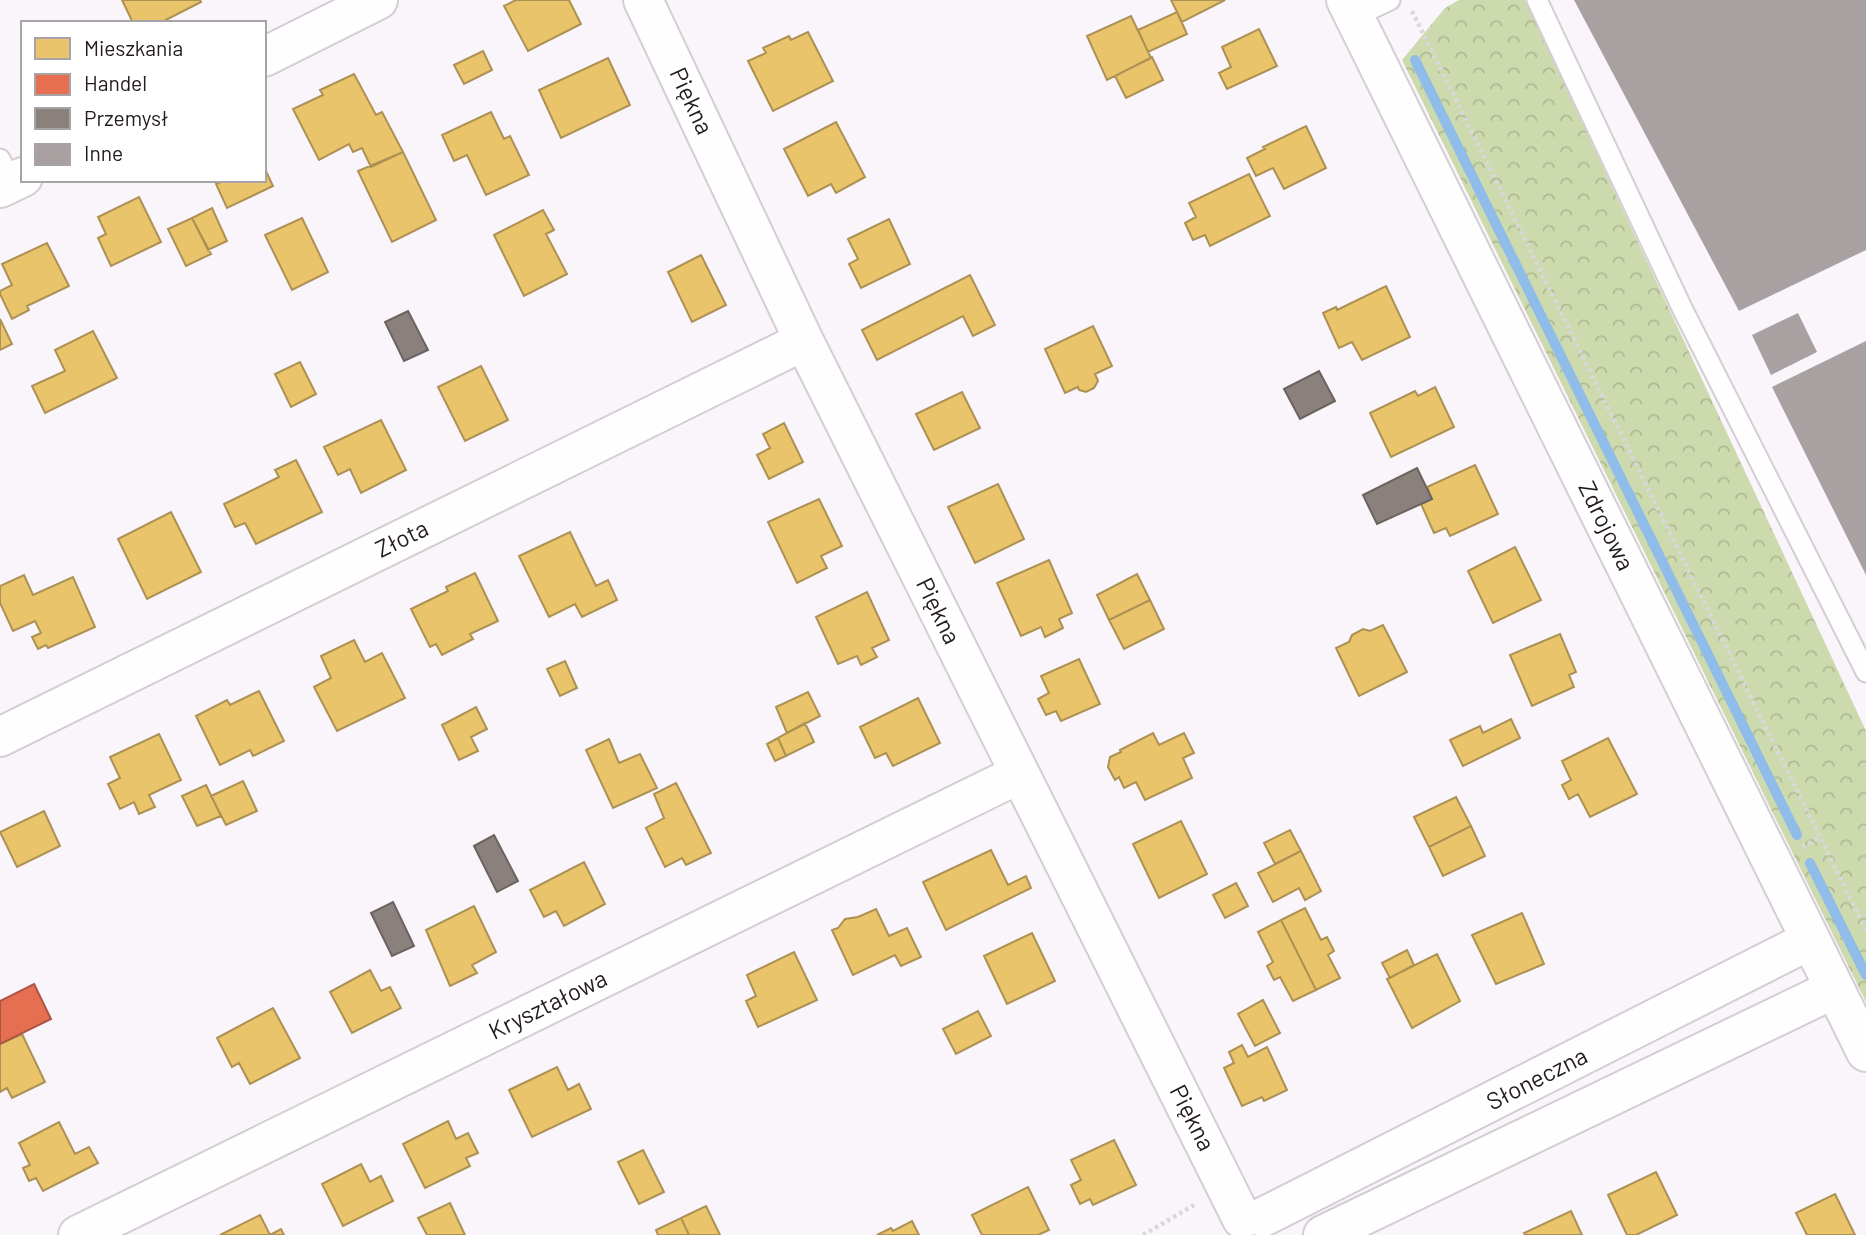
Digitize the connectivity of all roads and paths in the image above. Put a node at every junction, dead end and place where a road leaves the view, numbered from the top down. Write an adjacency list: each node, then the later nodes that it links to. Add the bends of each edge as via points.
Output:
1 (378, 0): 7 (street)
2 (643, 0): 8 (street, Piękna)
3 (1390, 0): 6 (lane)
4 (1407, 0): 12 (path)
5 (1537, 0): 9 (lane, via 1682,308)
6 (1350, 9): 13 (street, Zdrojowa)
7 (266, 56)
8 (804, 341): 10 (street, Złota); 11 (street, Piękna)
9 (1866, 672)
10 (0, 737)
11 (1019, 774): 17 (street, Piękna); 18 (street, Kryształowa)
12 (1866, 930)
13 (1810, 940): 14 (street, Zdrojowa); 17 (street, Słoneczna)
14 (1834, 989): 15 (street, Zdrojowa); 20 (street, Słoneczna)
15 (1866, 1052)
16 (1200, 1202): 19 (path)
17 (1244, 1228)
18 (78, 1235)
19 (1143, 1235)
20 (1323, 1235)

